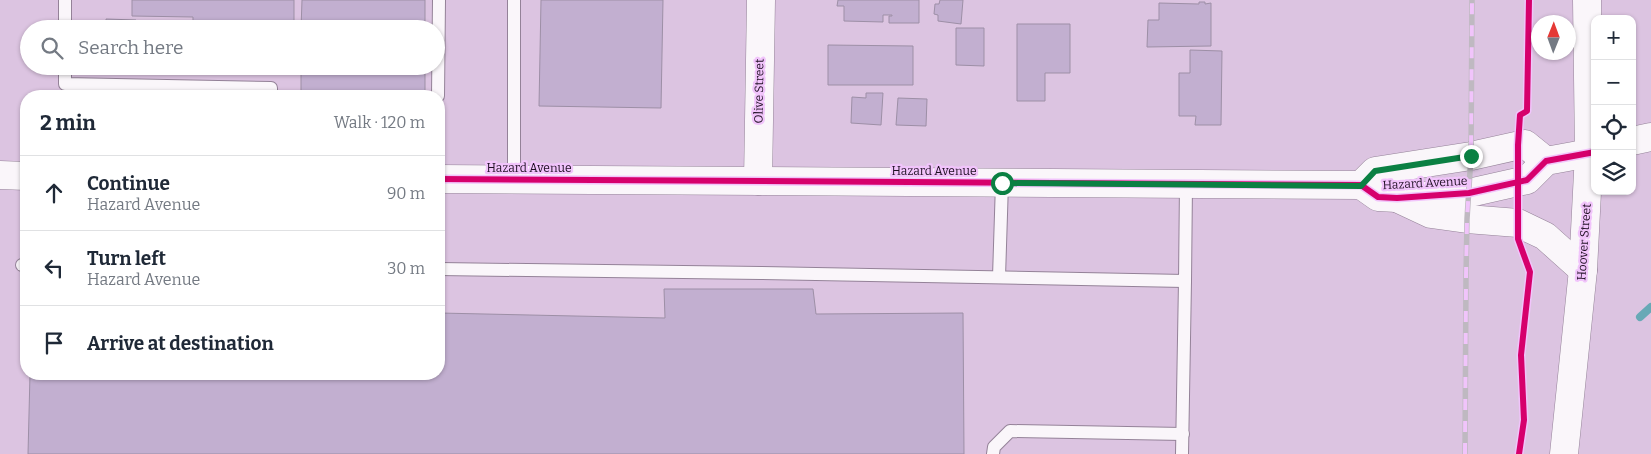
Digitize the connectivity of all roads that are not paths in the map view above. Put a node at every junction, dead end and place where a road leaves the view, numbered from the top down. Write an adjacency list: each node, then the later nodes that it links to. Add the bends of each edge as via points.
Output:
1 (65, 0): 6 (lane)
2 (438, 0): 7 (lane)
3 (514, 0): 21 (lane)
4 (760, 0): 22 (street, Olive Street)
5 (1587, 0): 14 (street, Hoover Street)
6 (65, 20)
7 (438, 20)
8 (65, 75): 10 (lane, via 65,84)
9 (438, 75): 11 (lane)
10 (271, 90)
11 (438, 90)
12 (1651, 138): 13 (street)
13 (1636, 140)
14 (1592, 150)
15 (1591, 153): 16 (street)
16 (1546, 160): 25 (street, Hazard Avenue, via 1525,144 1375,171); 26 (street, Hazard Avenue, via 1526,180 1468,193)
17 (1591, 166): 28 (street, Hoover Street)
18 (0, 176): 19 (street)
19 (20, 176)
20 (445, 179): 21 (street, Hazard Avenue)
21 (514, 179): 22 (street, Hazard Avenue)
22 (758, 181): 23 (street, Hazard Avenue)
23 (1002, 183): 24 (street, Hazard Avenue); 29 (lane)
24 (1186, 184): 25 (street, Hazard Avenue); 30 (lane)
25 (1361, 186): 26 (street, Hazard Avenue, via 1378,197)
26 (1397, 198): 28 (street, via 1431,214 1518,223 1545,236)
27 (445, 270): 29 (lane)
28 (1583, 270): 34 (street, Hoover Street)
29 (1000, 278): 30 (lane)
30 (1185, 281): 31 (lane)
31 (1183, 434): 32 (lane, via 1010,432 994,448); 33 (lane)
32 (993, 454)
33 (1182, 454)
34 (1564, 454)

